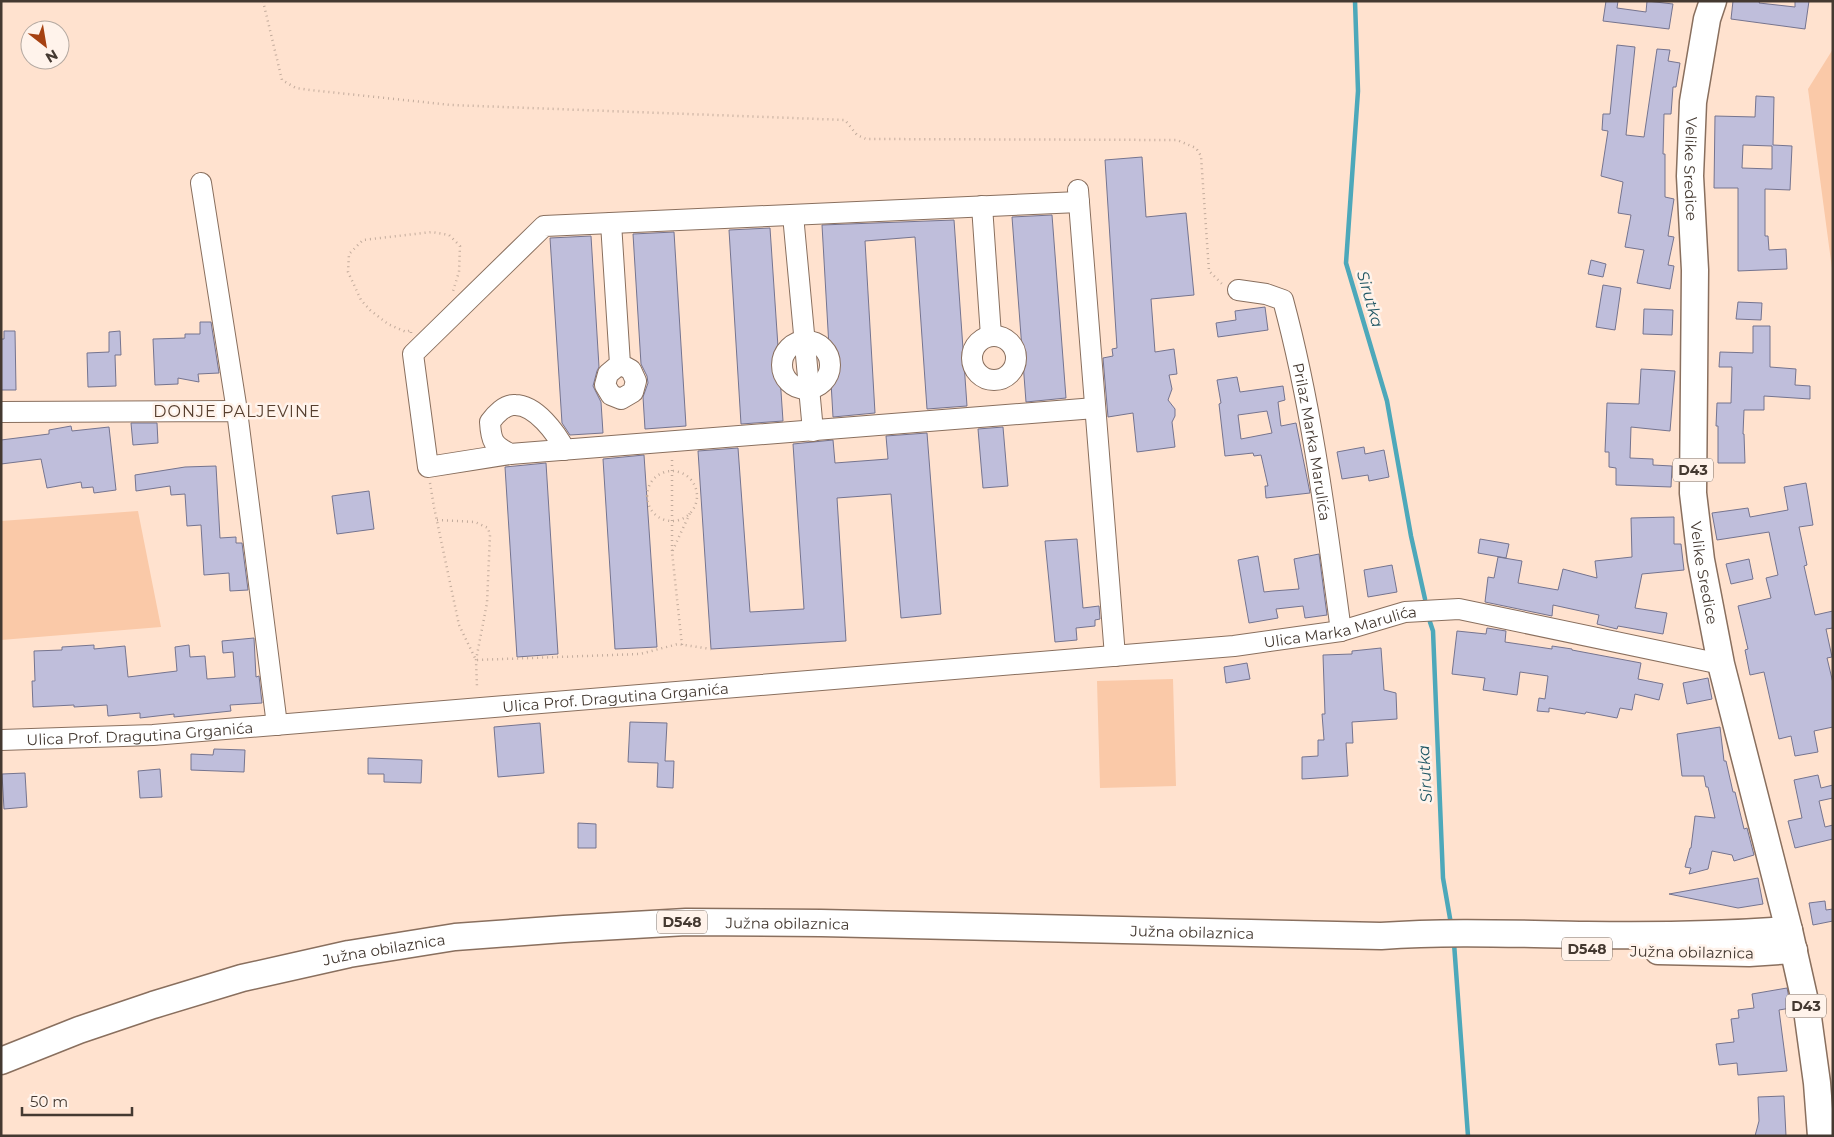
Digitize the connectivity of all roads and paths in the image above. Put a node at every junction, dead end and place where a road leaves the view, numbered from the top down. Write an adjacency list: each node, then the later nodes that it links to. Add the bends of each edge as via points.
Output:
1 (263, 1): 7 (path, via 282,80 296,88 451,105 845,120 866,139 1176,140 1196,148 1201,156 1209,271 1223,285)
2 (1713, 1): 30 (main road, Velike Sredice / D43, via 1693,102 1690,176 1695,270 1694,493 1701,560)
3 (201, 183): 13 (street)
4 (982, 206): 5 (street); 9 (street); 12 (street, via 1078,196)
5 (792, 215): 6 (street); 15 (street)
6 (611, 223): 8 (street, via 544,226); 11 (street)
7 (1238, 290): 25 (street, Prilaz Marka Marulića, via 1283,300 1295,343 1323,501)
8 (463, 305): 10 (street); 10 (path, via 450,301 459,272 460,246 449,235 432,232 363,240 349,254 348,272 361,300 370,310 388,324 406,332 411,330)
9 (991, 336)
10 (413, 354): 19 (street)
11 (620, 364)
12 (1095, 408): 15 (street); 28 (street)
13 (237, 411): 14 (street); 33 (street)
14 (1, 412)
15 (813, 430): 16 (street)
16 (671, 442): 17 (street); 20 (path)
17 (565, 450): 18 (street); 18 (street, via 557,434 531,409 514,404 498,412 490,422 491,438)
18 (510, 454): 19 (street)
19 (428, 467): 22 (path)
20 (672, 472): 21 (path, via 686,476 696,489 697,497); 23 (path); 23 (path, via 662,473 648,492 650,508 655,514)
21 (691, 512): 23 (path); 24 (path)
22 (436, 520): 29 (path, via 459,625); 29 (path, via 475,522 488,528 490,535 487,603)
23 (672, 520): 24 (path)
24 (672, 552): 26 (path)
25 (1341, 631): 28 (street, Ulica Marka Marulića, via 1250,645); 30 (street, Ulica Marka Marulića, via 1405,612 1459,608)
26 (682, 645): 27 (path); 29 (path, via 640,654)
27 (711, 649)
28 (1115, 656): 31 (street, Ulica Marka Marulića)
29 (476, 660): 32 (path)
30 (1721, 664): 35 (main road, Velike Sredice / D43)
31 (954, 669): 33 (street, Ulica Prof. Dragutina Grganića)
32 (477, 687)
33 (277, 725): 34 (street, Ulica Prof. Dragutina Grganića, via 153,735)
34 (1, 740)
35 (1791, 940): 36 (main road, Južna obilaznica / D548, via 1755,933 1589,935 1432,932 1381,936 821,923 686,922 574,928 455,938 349,954 242,978 134,1011); 37 (main road, Velike Sredice / D43, via 1815,1065)
36 (1, 1060)
37 (1820, 1136)

